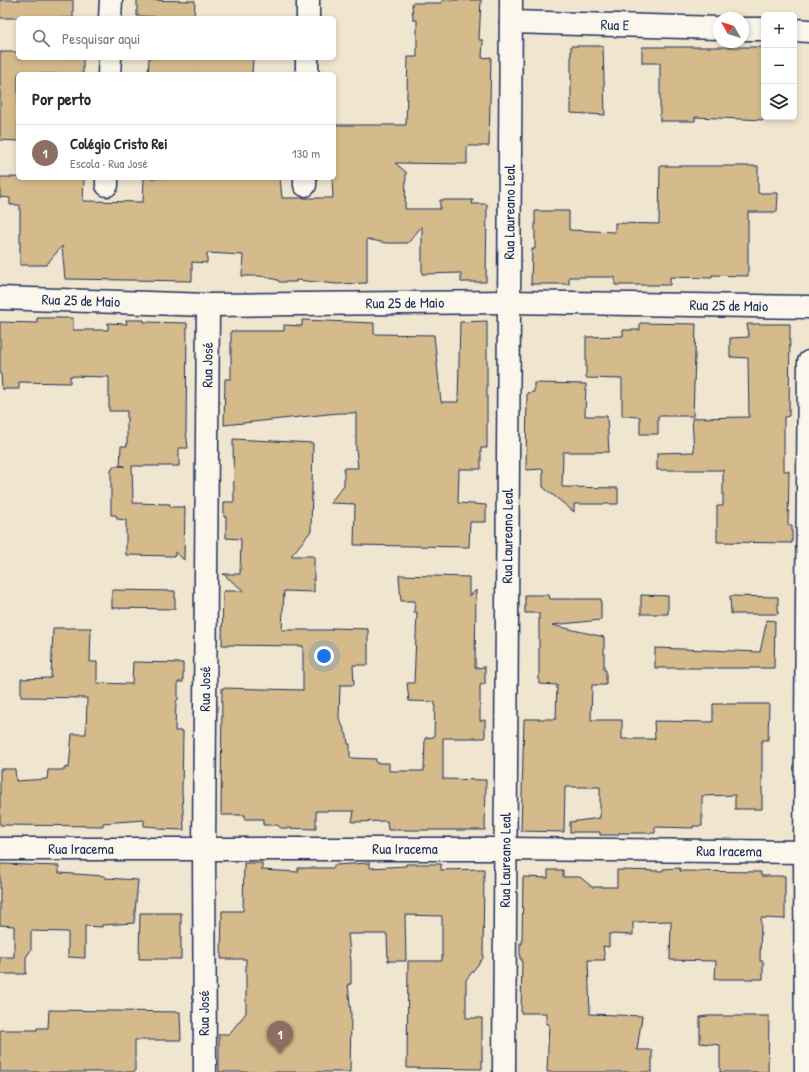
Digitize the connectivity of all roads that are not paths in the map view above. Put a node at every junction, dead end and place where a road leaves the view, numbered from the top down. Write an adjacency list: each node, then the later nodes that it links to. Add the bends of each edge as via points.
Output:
1 (111, 0): 4 (street)
2 (308, 0): 5 (street)
3 (511, 0): 6 (street, Rua Laureano Leal)
4 (110, 16)
5 (308, 16)
6 (511, 22): 7 (street, Rua E); 17 (street, Rua Laureano Leal)
7 (713, 28)
8 (749, 29): 9 (street)
9 (761, 29)
10 (797, 30): 11 (street)
11 (809, 30)
12 (110, 60): 14 (street)
13 (307, 60): 15 (street)
14 (109, 72)
15 (307, 72)
16 (0, 298): 18 (street, Rua 25 de Maio)
17 (508, 302): 18 (street, Rua 25 de Maio); 19 (street, Rua 25 de Maio); 23 (street, Rua Laureano Leal)
18 (208, 305): 22 (street, Rua José)
19 (809, 307)
20 (809, 362): 24 (street)
21 (0, 849): 22 (street, Rua Iracema)
22 (204, 849): 23 (street, Rua Iracema); 25 (street, Rua José)
23 (505, 849): 24 (street, Rua Iracema); 26 (street, Rua Laureano Leal)
24 (807, 852): 27 (street)
25 (205, 1072)
26 (504, 1072)
27 (806, 1072)

